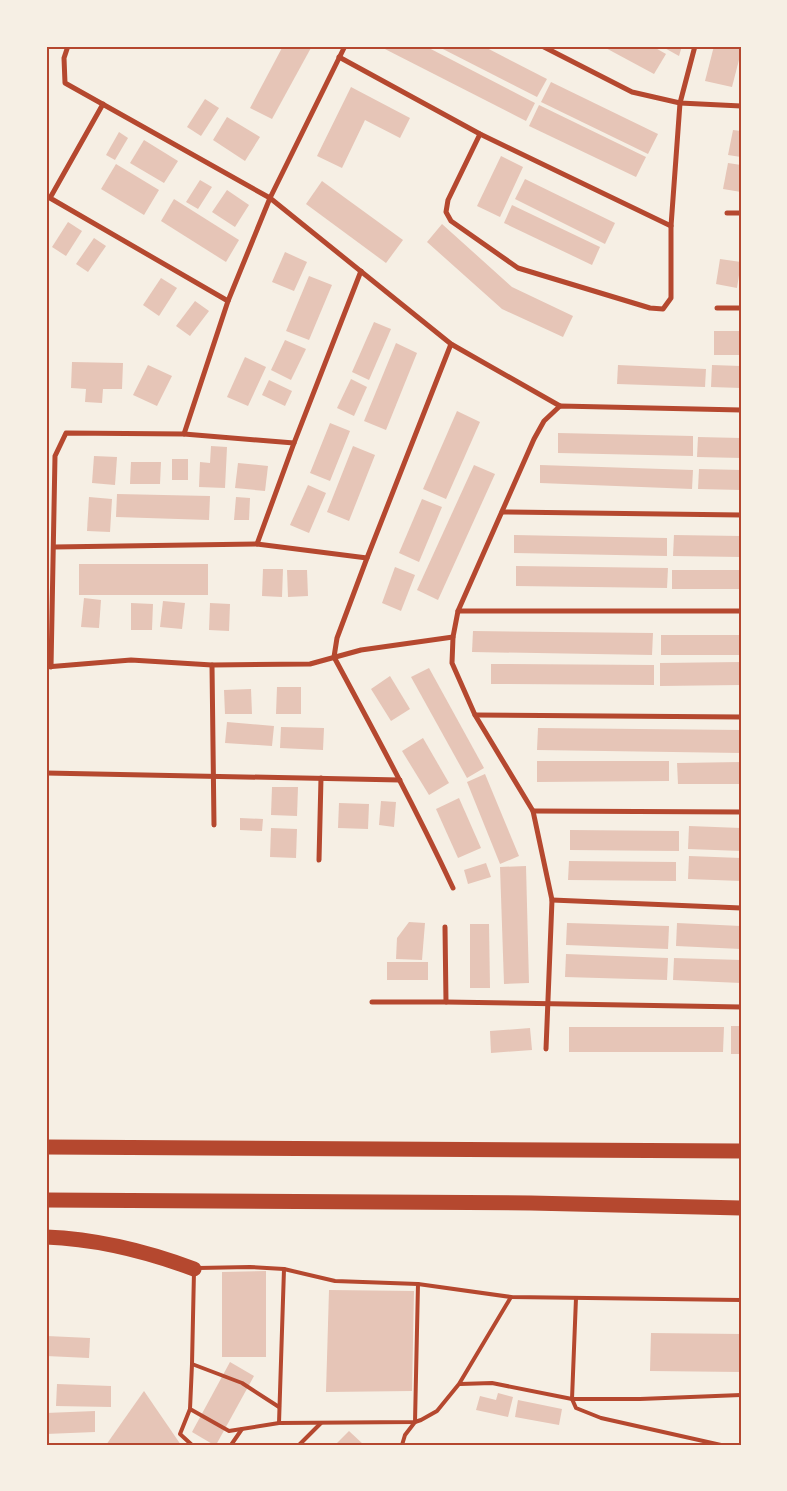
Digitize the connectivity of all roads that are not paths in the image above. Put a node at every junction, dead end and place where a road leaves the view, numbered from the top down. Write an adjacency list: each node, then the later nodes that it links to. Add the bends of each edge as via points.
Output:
1 (68, 46): 7 (street, via 64,58 65,83)
2 (345, 46): 5 (street)
3 (542, 46): 6 (street, via 632,92)
4 (695, 46): 6 (street)
5 (339, 57): 9 (street); 10 (street)
6 (680, 103): 8 (street); 13 (street)
7 (103, 104): 10 (street); 15 (street, via 50,198)
8 (741, 106)
9 (480, 134): 13 (street); 13 (street, via 448,200 446,212 451,221 518,268 650,308 663,309 670,298)
10 (270, 198): 14 (street); 15 (street)
11 (727, 213): 12 (street)
12 (741, 214)
13 (671, 226)
14 (361, 271): 18 (street); 22 (street)
15 (228, 301): 21 (street)
16 (717, 308): 17 (street)
17 (741, 308)
18 (451, 344): 19 (street); 27 (street)
19 (560, 406): 20 (street); 23 (street, via 544,421 534,439)
20 (741, 410)
21 (184, 434): 22 (street); 26 (street, via 66,433 55,456)
22 (294, 443): 25 (street)
23 (502, 512): 24 (street); 28 (street)
24 (741, 515)
25 (257, 544): 26 (street); 27 (street)
26 (54, 547): 33 (street)
27 (366, 558): 31 (street, via 336,638)
28 (458, 611): 29 (street); 30 (street)
29 (741, 612)
30 (453, 636): 31 (street); 34 (street, via 452,663)
31 (334, 657): 32 (street, via 310,664); 39 (street)
32 (212, 665): 33 (street, via 131,660); 37 (street)
33 (49, 667)
34 (475, 715): 35 (street); 40 (street)
35 (741, 717)
36 (46, 772): 37 (street)
37 (212, 775): 38 (street); 42 (street)
38 (321, 778): 39 (street); 43 (street)
39 (400, 780): 44 (street)
40 (533, 811): 41 (street); 45 (street)
41 (741, 812)
42 (214, 825)
43 (319, 860)
44 (453, 888)
45 (552, 900): 46 (street); 50 (street)
46 (741, 908)
47 (445, 927): 49 (street)
48 (372, 1002): 49 (street)
49 (446, 1002): 50 (street)
50 (549, 1004): 51 (street); 52 (street)
51 (741, 1007)
52 (546, 1050)
53 (46, 1147): 54 (highway)
54 (741, 1151)
55 (46, 1200): 56 (highway)
56 (741, 1208)
57 (46, 1237): 58 (highway, via 129,1248)
58 (194, 1269): 59 (lane, via 250,1267); 64 (lane)
59 (284, 1270): 60 (lane, via 335,1281); 68 (lane)
60 (418, 1284): 61 (lane); 70 (lane)
61 (511, 1296): 62 (lane); 65 (lane)
62 (576, 1298): 63 (lane); 67 (lane)
63 (741, 1300)
64 (192, 1364): 68 (lane, via 242,1383); 69 (lane)
65 (459, 1384): 67 (lane, via 492,1383); 70 (lane, via 436,1411)
66 (741, 1395): 67 (lane)
67 (572, 1399): 78 (lane, via 576,1408 601,1418)
68 (279, 1407): 71 (lane)
69 (190, 1409): 73 (lane, via 229,1431); 74 (lane, via 180,1434)
70 (415, 1422): 72 (lane); 77 (lane, via 405,1434)
71 (279, 1423): 72 (lane); 73 (lane)
72 (321, 1423): 76 (lane)
73 (242, 1429): 75 (lane)
74 (192, 1445)
75 (231, 1445)
76 (299, 1445)
77 (402, 1445)
78 (721, 1445)

